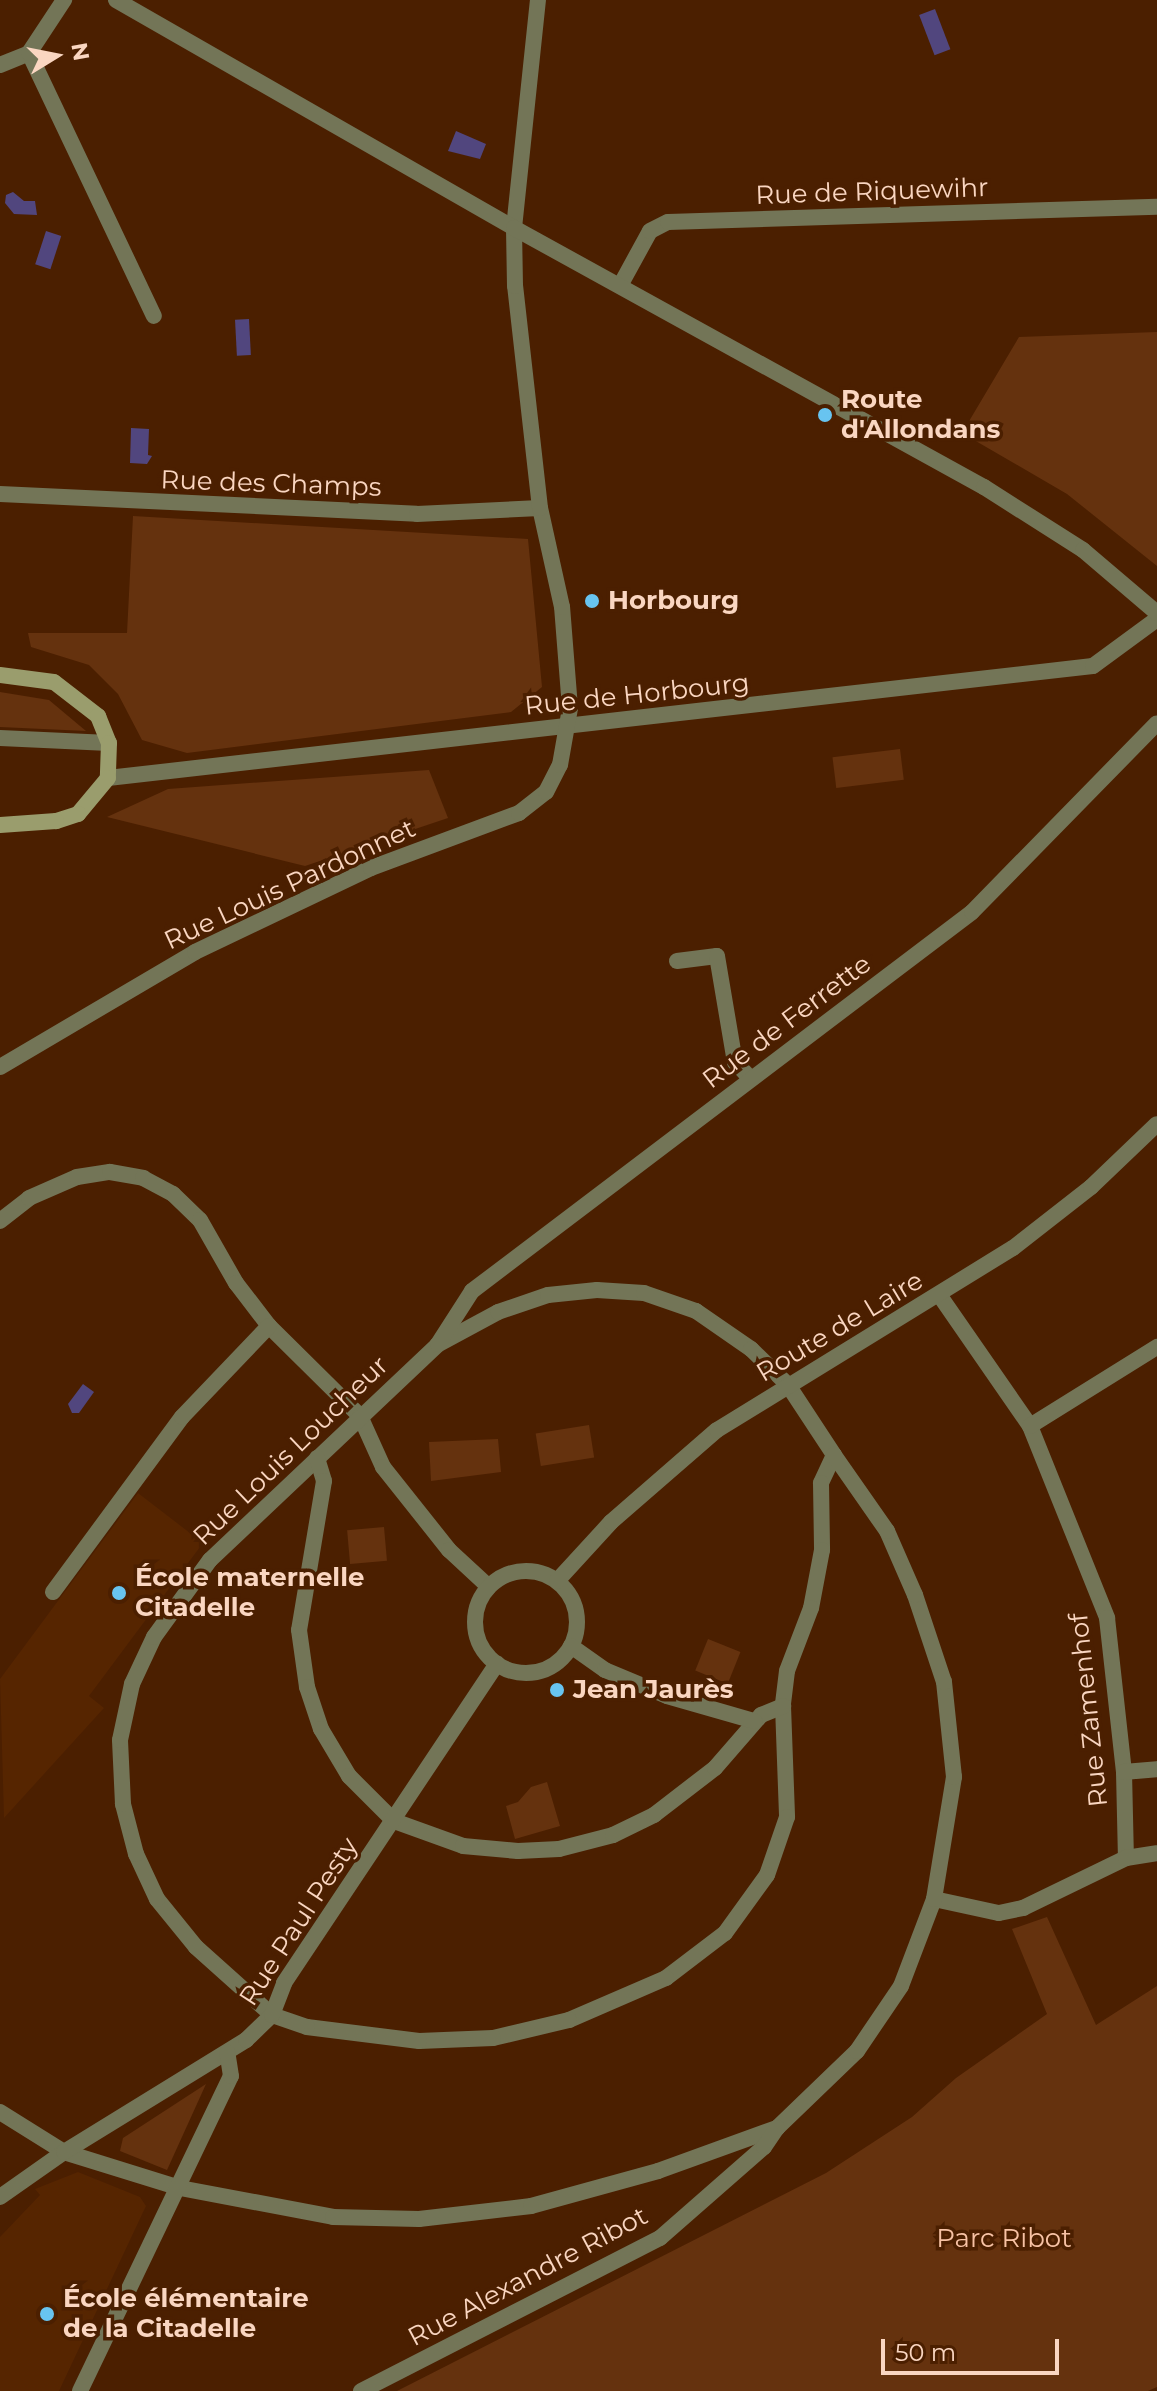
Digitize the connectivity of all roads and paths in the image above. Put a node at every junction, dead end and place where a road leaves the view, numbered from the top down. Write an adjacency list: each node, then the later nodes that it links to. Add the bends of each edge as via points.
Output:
1 (64, 0): 4 (street)
2 (116, 0): 7 (street)
3 (538, 0): 7 (street, Rue Louis Pardonnet)
4 (29, 53): 5 (street); 9 (street)
5 (0, 65)
6 (1157, 207): 8 (street, Rue de Riquewihr, via 668,222 650,231)
7 (514, 228): 8 (street); 11 (street, Rue Louis Pardonnet, via 515,286)
8 (621, 284): 12 (street, via 984,487 1083,550)
9 (154, 316)
10 (0, 494): 11 (street, Rue des Champs, via 417,514)
11 (540, 508): 16 (street, Rue Louis Pardonnet, via 562,607)
12 (1157, 613)
13 (1157, 619): 16 (street, Rue de Horbourg, via 1093,666)
14 (0, 675): 18 (main road, via 54,682 98,716)
15 (1157, 723): 23 (street, Rue de Ferrette, via 972,912)
16 (568, 727): 19 (street, Rue de Horbourg); 22 (street, Rue Louis Pardonnet, via 560,765 546,792 519,813 371,868 195,952)
17 (0, 738): 18 (street)
18 (109, 743): 19 (main road)
19 (108, 778): 20 (main road, via 78,814)
20 (0, 825)
21 (677, 961): 23 (street, via 717,956 735,1062)
22 (0, 1067)
23 (751, 1079): 28 (street, Rue de Ferrette, via 472,1291)
24 (1157, 1124): 26 (street, Route de Laire, via 1091,1187)
25 (0, 1221): 27 (street, via 29,1198 77,1177 110,1172 143,1178 173,1194 200,1220 236,1283)
26 (940, 1296): 30 (street, Route de Laire); 32 (street, Rue Zamenhof)
27 (269, 1326): 31 (street); 37 (street, via 182,1417)
28 (437, 1345): 30 (street, Rue Louis Loucheur, via 498,1312 548,1295 644,1293 696,1311 751,1349); 31 (street, Rue Louis Loucheur)
29 (1157, 1347): 32 (street)
30 (788, 1385): 33 (street, Rue Louis Loucheur); 35 (street, Route de Laire, via 717,1430 611,1522)
31 (360, 1416): 34 (street, Rue Louis Loucheur); 36 (street, via 383,1467 449,1550)
32 (1030, 1426): 43 (street, Rue Zamenhof, via 1107,1618)
33 (834, 1455): 40 (street, via 821,1483 822,1550 814,1594 787,1671); 47 (street, Rue Louis Loucheur, via 887,1531 944,1682 954,1777)
34 (317, 1458): 44 (street, via 324,1481 299,1630 307,1687 321,1729 349,1776); 48 (street, Rue Louis Loucheur, via 210,1560 154,1637 132,1684 120,1740 123,1804 136,1854 157,1899 196,1947)
35 (557, 1581): 36 (street, via 529,1570 501,1577); 38 (street, via 574,1604 577,1632)
36 (489, 1587): 39 (street, via 475,1619 485,1652)
37 (53, 1592)
38 (571, 1646): 39 (street, via 561,1659 530,1673); 41 (street, via 605,1670 667,1696)
39 (497, 1664): 44 (street, Rue Paul Pesty)
40 (783, 1706): 41 (street); 48 (street, via 787,1817 767,1875 725,1933 666,1978 569,2020 493,2038 419,2041 307,2027)
41 (754, 1721): 44 (street, via 715,1768 654,1815 613,1835 559,1849 518,1851 463,1846)
42 (1157, 1769): 43 (street)
43 (1124, 1772): 46 (street, Rue Zamenhof)
44 (394, 1821): 48 (street, Rue Paul Pesty, via 284,1983)
45 (1157, 1853): 46 (street)
46 (1126, 1858): 47 (street, via 1023,1908 999,1913)
47 (934, 1899): 51 (street, Rue Alexandre Ribot, via 901,1986 857,2051)
48 (272, 2015): 49 (street, Rue Paul Pesty)
49 (227, 2052): 52 (street, Rue Paul Pesty); 53 (street, via 231,2076)
50 (0, 2112): 52 (street)
51 (777, 2128): 53 (street, via 592,2191 531,2206 419,2219 280,2211); 56 (street, Rue Alexandre Ribot, via 764,2147 660,2238)
52 (64, 2152): 53 (street); 54 (street, Rue Paul Pesty)
53 (180, 2188): 55 (street)
54 (0, 2197)
55 (80, 2391)
56 (361, 2391)

